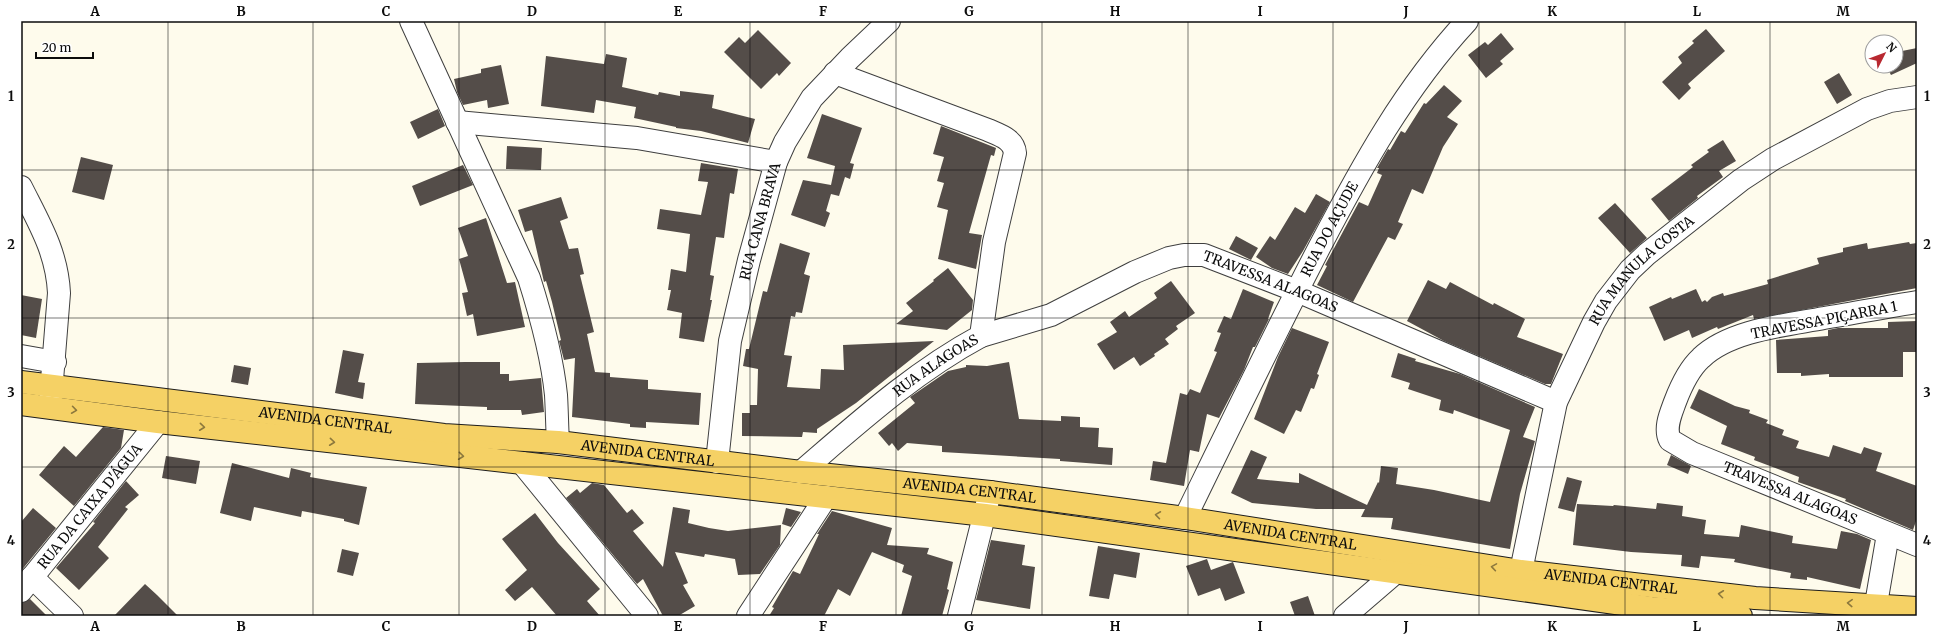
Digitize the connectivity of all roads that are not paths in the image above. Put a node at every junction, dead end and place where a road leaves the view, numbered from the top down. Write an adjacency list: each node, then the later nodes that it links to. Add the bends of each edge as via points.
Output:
1 (411, 21): 6 (street)
2 (889, 21): 4 (street, RUA CANA BRAVA)
3 (1467, 21): 9 (street, RUA DO AÇUDE, via 1420,79 1380,136)
4 (835, 73): 7 (street, RUA CANA BRAVA, via 812,98 798,119); 11 (street, RUA ALAGOAS, via 988,130 1006,138 1015,150 994,242)
5 (1917, 97): 16 (street, RUA MANULA COSTA, via 1890,101 1867,109 1773,159 1741,180 1647,254 1630,270 1606,301)
6 (457, 122): 7 (street, via 638,138); 21 (street, via 528,278 541,316 556,396)
7 (776, 162): 22 (street, RUA CANA BRAVA, via 730,341)
8 (21, 187): 13 (street, via 50,244 58,275 60,293)
9 (1297, 291): 11 (street, TRAVESSA ALAGOAS, via 1204,255 1184,255 1169,258 1135,272 1051,315); 16 (street, TRAVESSA ALAGOAS); 28 (street, RUA DO AÇUDE)
10 (1917, 302): 20 (street, TRAVESSA PIÇARRA 1, via 1764,330 1718,346 1701,358 1685,379 1671,414)
11 (981, 336): 24 (street, RUA ALAGOAS, via 915,378)
12 (21, 356): 13 (street)
13 (55, 362): 15 (street)
14 (21, 382): 15 (main road, AVENIDA CENTRAL)
15 (53, 385): 18 (street); 21 (main road, AVENIDA CENTRAL, via 444,435)
16 (1556, 402): 31 (street, RUA MANULA COSTA)
17 (21, 404): 18 (main road)
18 (50, 407): 19 (main road, one-way to 19)
19 (158, 422): 23 (main road, one-way to 23); 33 (street, RUA DA CAIXA D'ÁGUA)
20 (1668, 434): 29 (street, TRAVESSA ALAGOAS, via 1675,444 1692,453)
21 (558, 442): 22 (main road, AVENIDA CENTRAL)
22 (717, 462): 24 (main road, AVENIDA CENTRAL)
23 (522, 463): 26 (main road); 37 (street)
24 (801, 472): 25 (main road, AVENIDA CENTRAL)
25 (990, 492): 27 (street); 28 (main road, AVENIDA CENTRAL, one-way to 25)
26 (826, 497): 27 (main road); 38 (street)
27 (985, 515): 32 (main road); 39 (street)
28 (1185, 518): 31 (main road, AVENIDA CENTRAL, one-way to 28)
29 (1888, 534): 30 (street, TRAVESSA ALAGOAS); 34 (street)
30 (1917, 545)
31 (1521, 571): 34 (main road, AVENIDA CENTRAL, one-way to 31, via 1755,598)
32 (1395, 573): 40 (street); 41 (main road, via 1651,608)
33 (27, 584): 36 (street)
34 (1876, 604): 35 (main road, AVENIDA CENTRAL)
35 (1917, 608)
36 (72, 616)
37 (647, 616)
38 (748, 616)
39 (959, 616)
40 (1345, 616)
41 (1741, 616)

